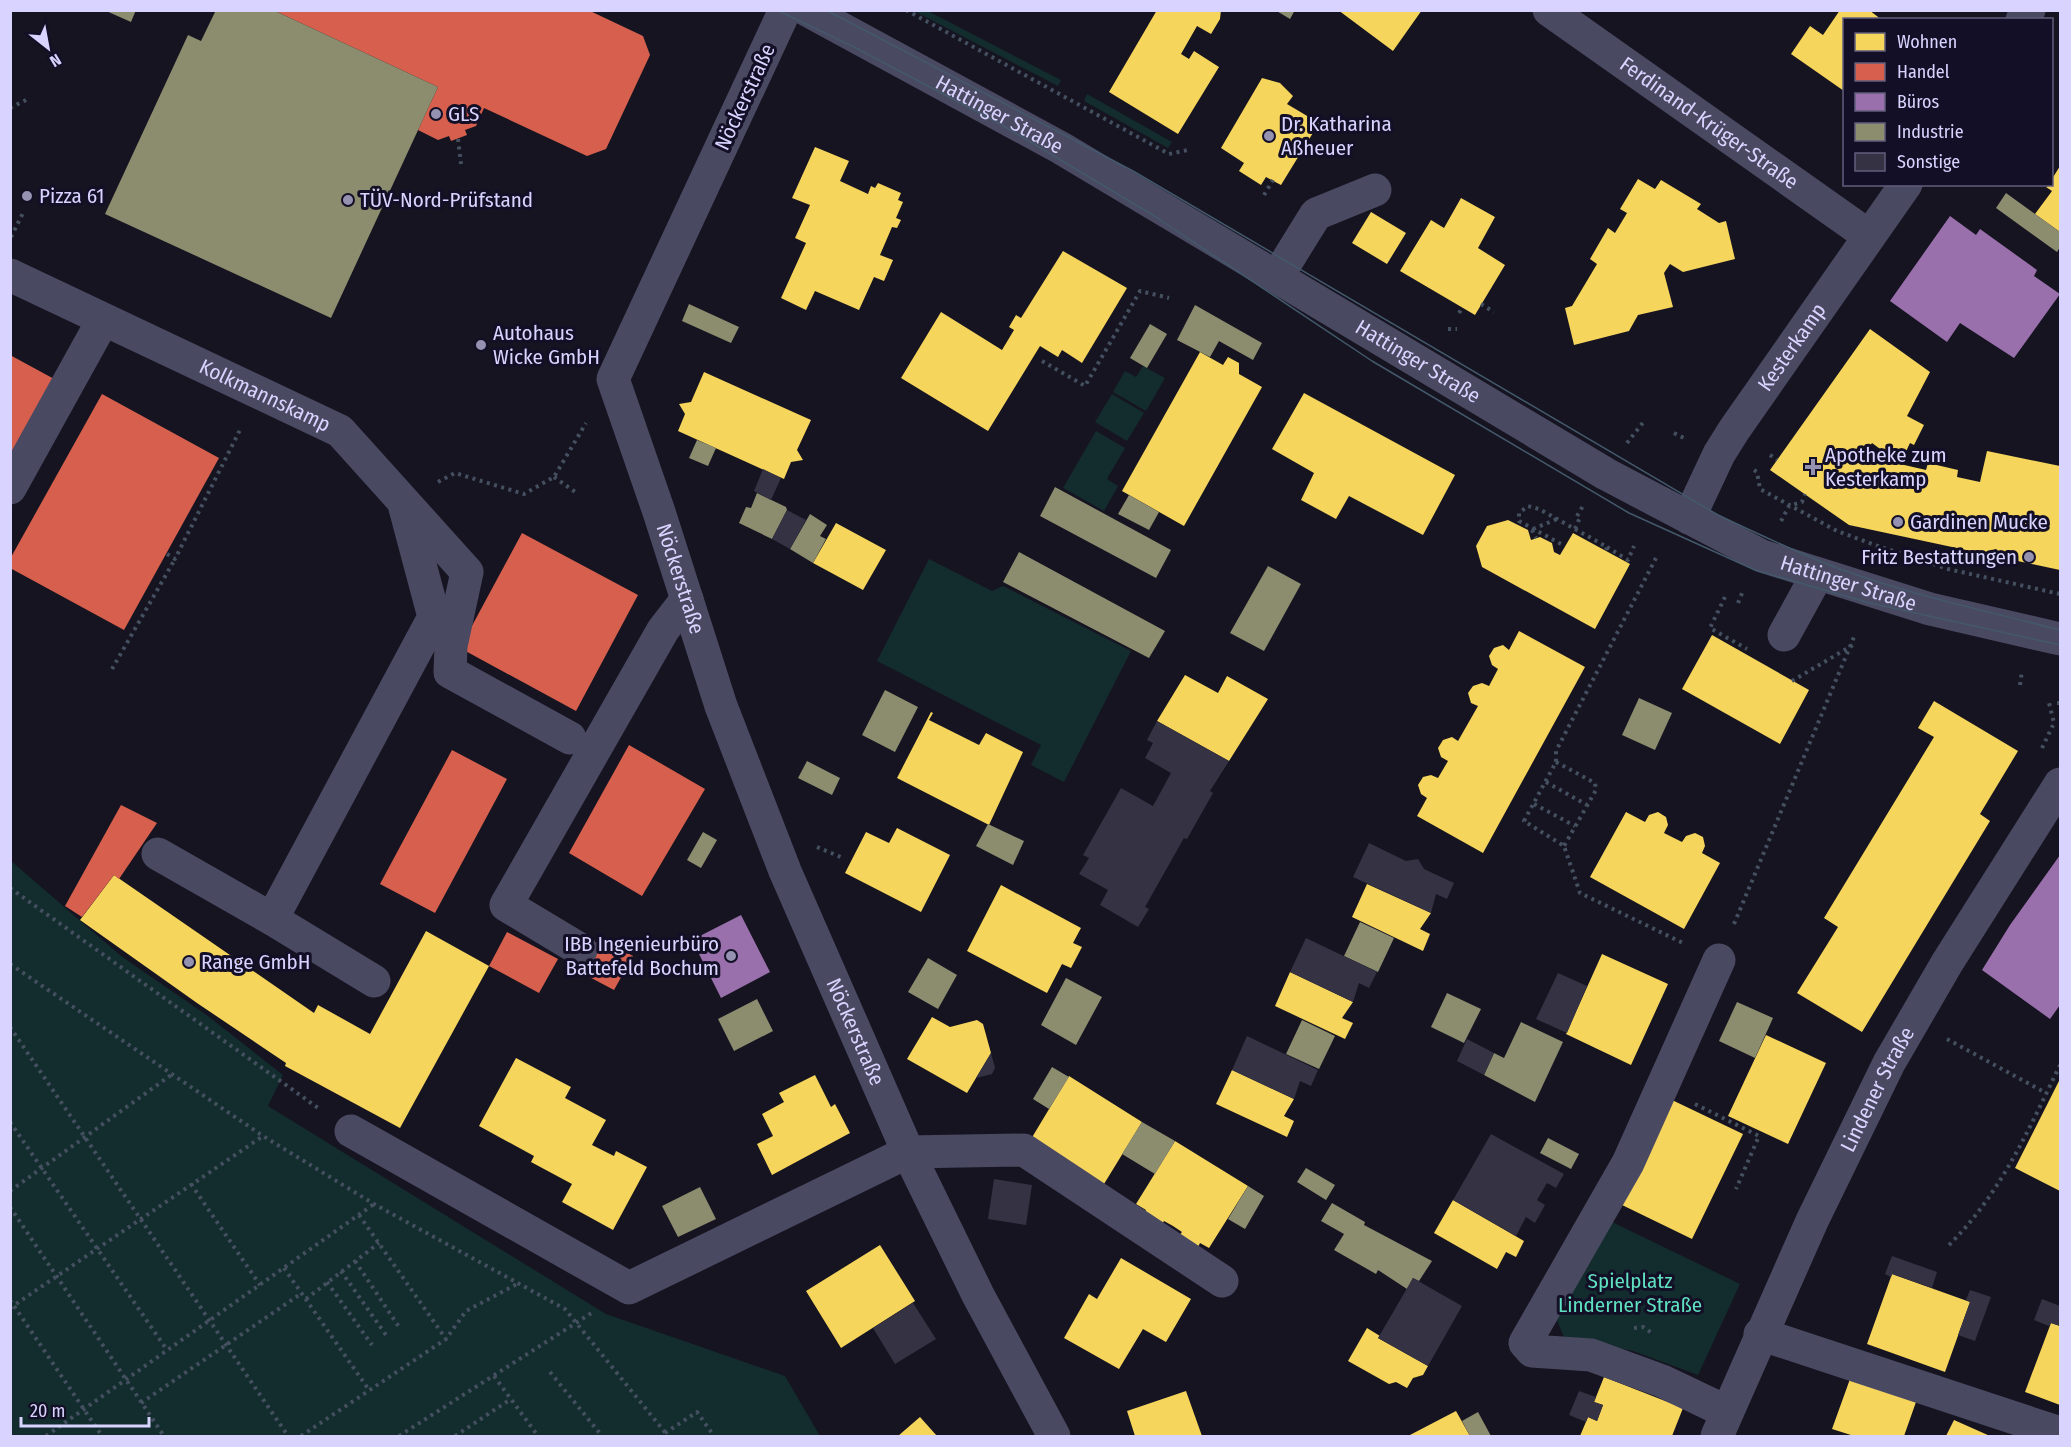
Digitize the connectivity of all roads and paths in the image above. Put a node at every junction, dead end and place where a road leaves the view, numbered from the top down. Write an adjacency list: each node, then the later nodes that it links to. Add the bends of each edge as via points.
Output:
1 (785, 10): 28 (street, Nöckerstraße)
2 (807, 10): 18 (street, Hattinger Straße, via 1061,148)
3 (906, 10): 8 (path, via 1169,154)
4 (1549, 10): 15 (street, Ferdinand-Krüger-Straße)
5 (28, 99): 6 (path)
6 (10, 108)
7 (458, 139): 9 (path)
8 (1188, 150)
9 (460, 164)
10 (1272, 180): 13 (path)
11 (1905, 186): 15 (street, Kesterkamp)
12 (1375, 190): 18 (street, via 1316,214)
13 (1264, 195)
14 (22, 213): 16 (path)
15 (1869, 236): 45 (street, Kesterkamp, via 1734,430)
16 (10, 238)
17 (10, 275): 24 (street, Kolkmannskamp)
18 (1277, 277): 45 (street, Hattinger Straße, via 1606,474)
19 (1169, 298): 27 (path, via 1140,291 1085,386)
20 (1481, 304): 22 (path)
21 (1462, 308): 23 (path)
22 (1494, 312)
23 (1459, 313)
24 (104, 320): 29 (street, Kolkmannskamp); 38 (street)
25 (1448, 329): 26 (path)
26 (1457, 329)
27 (1042, 361)
28 (613, 379): 37 (path); 58 (street, Nöckerstraße)
29 (260, 392): 41 (street, Kolkmannskamp, via 340,431); 54 (path)
30 (1645, 420): 32 (path)
31 (1674, 433): 33 (path)
32 (1632, 436)
33 (1687, 439)
34 (1770, 455): 35 (path)
35 (1777, 460)
36 (1757, 472): 42 (path, via 1760,489)
37 (554, 477): 39 (path); 41 (path, via 524,494 455,473)
38 (10, 488)
39 (578, 494)
40 (1805, 494): 42 (path, via 1802,502)
41 (403, 501): 69 (street, via 466,572 451,646 450,672); 80 (street, Kolkmannskamp, via 434,617)
42 (1789, 506): 44 (path); 57 (path, via 1875,546 1948,569)
43 (1581, 509): 47 (path)
44 (1786, 511)
45 (1689, 518): 55 (street, Hattinger Straße, via 1762,555)
46 (1557, 519): 47 (path); 48 (path); 48 (path, via 1528,506 1519,513 1520,521)
47 (1575, 528): 51 (path, via 1628,560)
48 (1532, 529): 49 (path); 50 (path)
49 (1536, 538)
50 (1561, 544)
51 (1634, 546)
52 (167, 554): 54 (path)
53 (1656, 558): 71 (path, via 1556,751)
54 (175, 559): 64 (path)
55 (1817, 575): 60 (street); 62 (street, Hattinger Straße, via 1930,609)
56 (1744, 589): 59 (path)
57 (2061, 594)
58 (687, 599): 81 (street, via 663,630 506,905); 95 (street, Nöckerstraße, via 721,706 777,850)
59 (1738, 603)
60 (1784, 635)
61 (1854, 637): 63 (path)
62 (2061, 639)
63 (1853, 645): 66 (path); 82 (path)
64 (112, 669)
65 (2022, 671): 67 (path)
66 (1792, 681)
67 (2019, 685)
68 (2048, 699): 70 (path, via 2054,723)
69 (570, 738)
70 (2037, 757)
71 (1556, 762): 72 (path); 75 (path, via 1595,783 1596,790)
72 (1546, 782): 74 (path); 75 (path)
73 (2061, 784): 85 (street, Lindener Straße)
74 (1534, 804): 76 (path); 77 (path, via 1524,821)
75 (1587, 805): 76 (path)
76 (1575, 826): 77 (path)
77 (1564, 846): 82 (path, via 1580,892)
78 (158, 854): 80 (street)
79 (10, 888): 92 (path)
80 (273, 919): 84 (street)
81 (581, 950)
82 (1719, 960): 89 (street, Lindener Straße)
83 (10, 964): 88 (path)
84 (374, 981)
85 (1914, 1022): 90 (path); 124 (street, Lindener Straße, via 1859,1123)
86 (10, 1027): 93 (path)
87 (2061, 1065): 90 (path)
88 (171, 1075): 93 (path); 94 (path)
89 (1662, 1087): 98 (path, via 1759,1137); 136 (street, Lindener Straße, via 1628,1163 1525,1342 1532,1351 1591,1355 1662,1381)
90 (2046, 1093): 105 (path, via 1999,1185 1973,1221)
91 (10, 1122): 96 (path)
92 (351, 1131): 115 (street)
93 (85, 1136): 96 (path); 103 (path)
94 (263, 1137): 97 (path); 100 (path)
95 (908, 1152): 111 (street, via 1024,1150); 115 (street); 149 (street, Nöckerstraße)
96 (42, 1168): 99 (path); 106 (path)
97 (191, 1184): 103 (path); 114 (path)
98 (1736, 1189)
99 (10, 1191)
100 (374, 1204): 102 (path); 113 (path)
101 (10, 1207): 110 (path)
102 (359, 1215): 104 (path); 108 (path)
103 (141, 1219): 106 (path); 120 (path)
104 (379, 1242): 107 (path); 125 (path)
105 (1949, 1245)
106 (97, 1249): 110 (path); 128 (path)
107 (355, 1261): 109 (path); 122 (path)
108 (285, 1268): 114 (path); 116 (path)
109 (341, 1271): 112 (path); 123 (path)
110 (57, 1276): 119 (path); 131 (path)
111 (1222, 1281)
112 (327, 1282): 117 (path); 126 (path)
113 (518, 1284): 121 (path, via 566,1309); 125 (path, via 466,1311)
114 (260, 1285): 120 (path)
115 (629, 1288): 121 (path)
116 (302, 1293): 117 (path); 127 (path)
117 (306, 1299): 132 (path)
118 (10, 1300): 119 (path)
119 (12, 1306): 135 (path)
120 (209, 1320): 127 (path); 128 (path)
121 (576, 1323): 130 (path); 138 (path)
122 (399, 1327)
123 (386, 1335)
124 (1760, 1335): 136 (street, Lindener Straße); 137 (street)
125 (446, 1339): 132 (path)
126 (372, 1345)
127 (226, 1346): 134 (path); 142 (path)
128 (167, 1350): 131 (path)
129 (550, 1371): 147 (path)
130 (494, 1376): 133 (path); 144 (path)
131 (126, 1379): 134 (path); 135 (path)
132 (369, 1390): 143 (path)
133 (511, 1399): 145 (path); 146 (path)
134 (141, 1402): 141 (path)
135 (84, 1410): 139 (path); 140 (path)
136 (1722, 1424)
137 (2061, 1433)
138 (666, 1435): 148 (path, via 697,1412)
139 (46, 1437)
140 (102, 1437)
141 (164, 1437)
142 (288, 1437)
143 (301, 1437)
144 (399, 1437)
145 (455, 1437)
146 (538, 1437)
147 (603, 1437)
148 (714, 1437)
149 (1054, 1437)

